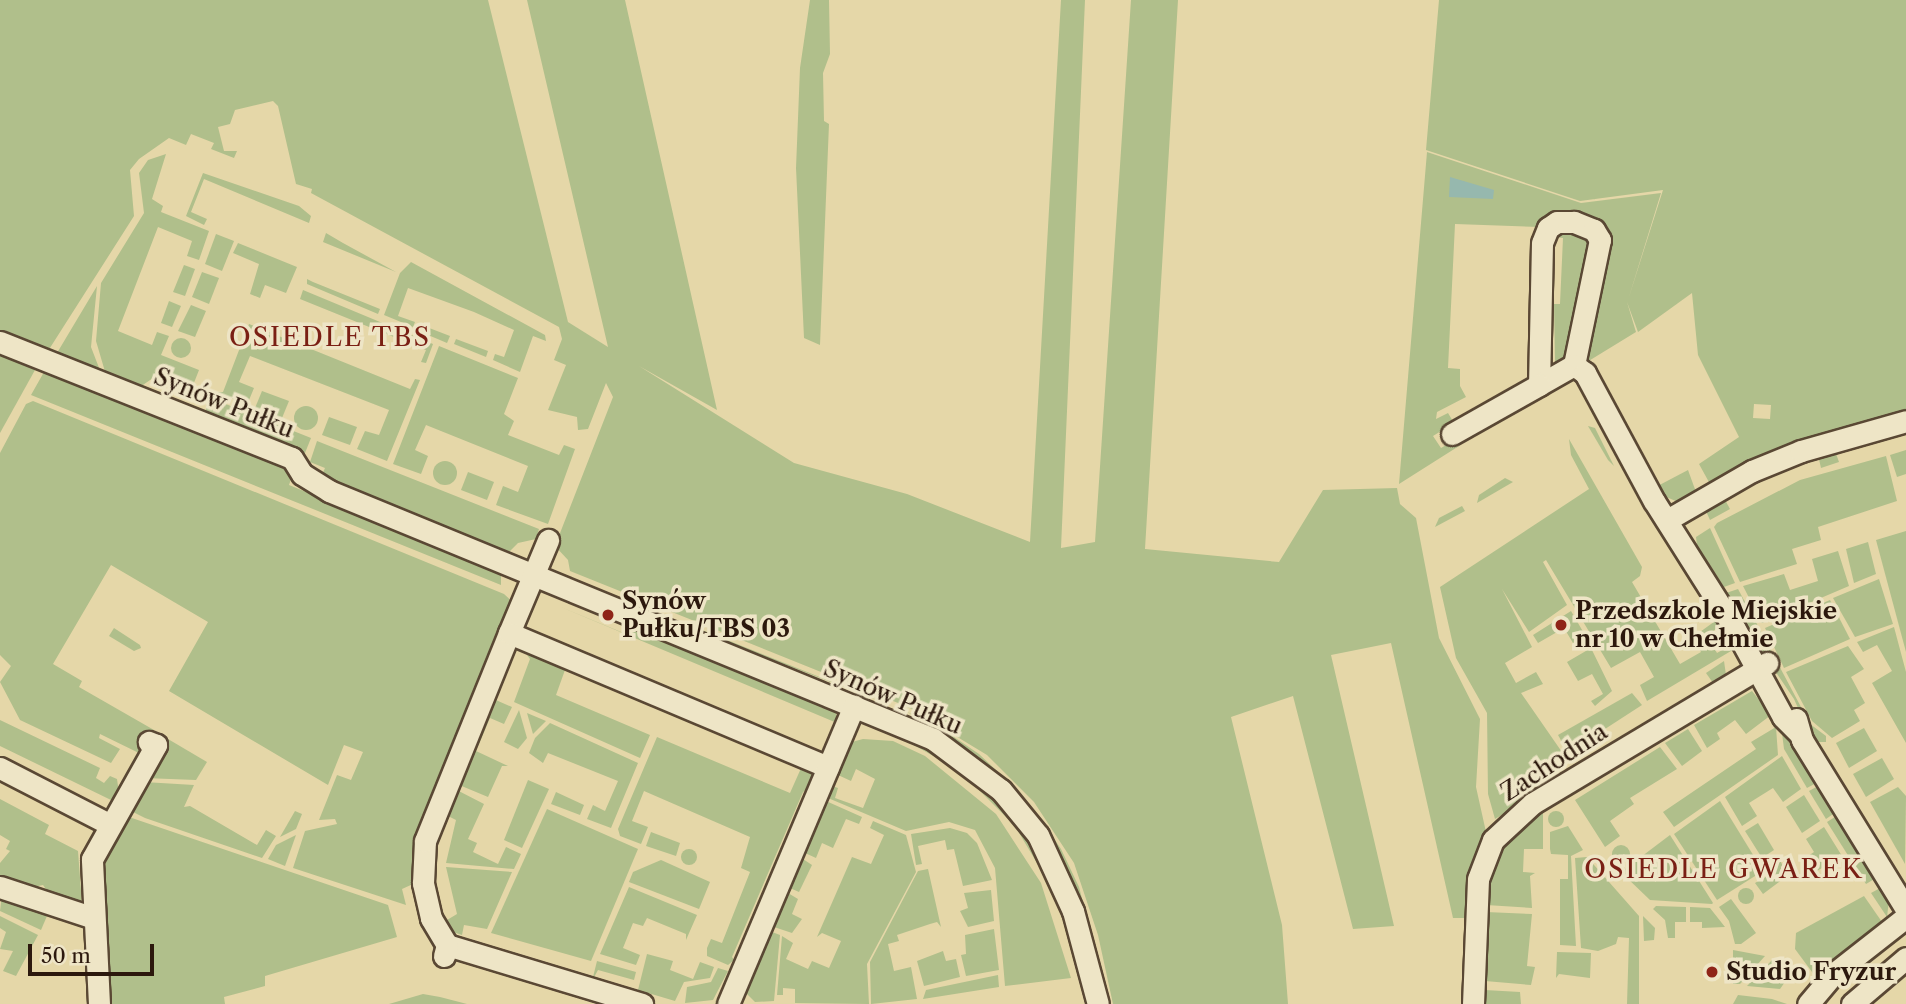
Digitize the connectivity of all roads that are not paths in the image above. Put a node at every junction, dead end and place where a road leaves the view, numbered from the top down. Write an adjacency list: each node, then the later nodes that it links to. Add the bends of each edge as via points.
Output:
1 (0, 342): 8 (street, Synów Pułku, via 292,458 311,482)
2 (1574, 365): 3 (street); 3 (street, via 1601,253 1600,240 1584,226 1557,222 1548,228 1542,243); 6 (street, via 1585,373)
3 (1539, 385): 5 (street)
4 (1906, 421): 6 (street, via 1801,451 1752,471)
5 (1452, 435)
6 (1667, 520): 10 (street)
7 (548, 540): 8 (street)
8 (533, 575): 9 (street); 11 (street, Synów Pułku)
9 (509, 634): 13 (street); 22 (street, via 425,841 424,890 431,918 449,950)
10 (1761, 666): 17 (street, via 1795,712 1799,733); 25 (street, Zachodnia, via 1553,790 1505,826 1481,861)
11 (854, 705): 13 (street); 24 (street, Synów Pułku, via 952,750 1023,814 1055,865 1073,911)
12 (149, 742): 15 (street, via 156,746)
13 (828, 767): 23 (street)
14 (0, 768): 15 (street)
15 (109, 824): 19 (street, via 92,859)
16 (0, 887): 19 (street)
17 (1906, 909)
18 (1906, 917): 26 (street, via 1832,975)
19 (94, 918): 21 (street)
20 (1906, 958): 27 (street)
21 (99, 1004)
22 (642, 1004)
23 (728, 1004)
24 (1097, 1004)
25 (1473, 1004)
26 (1808, 1004)
27 (1852, 1004)

